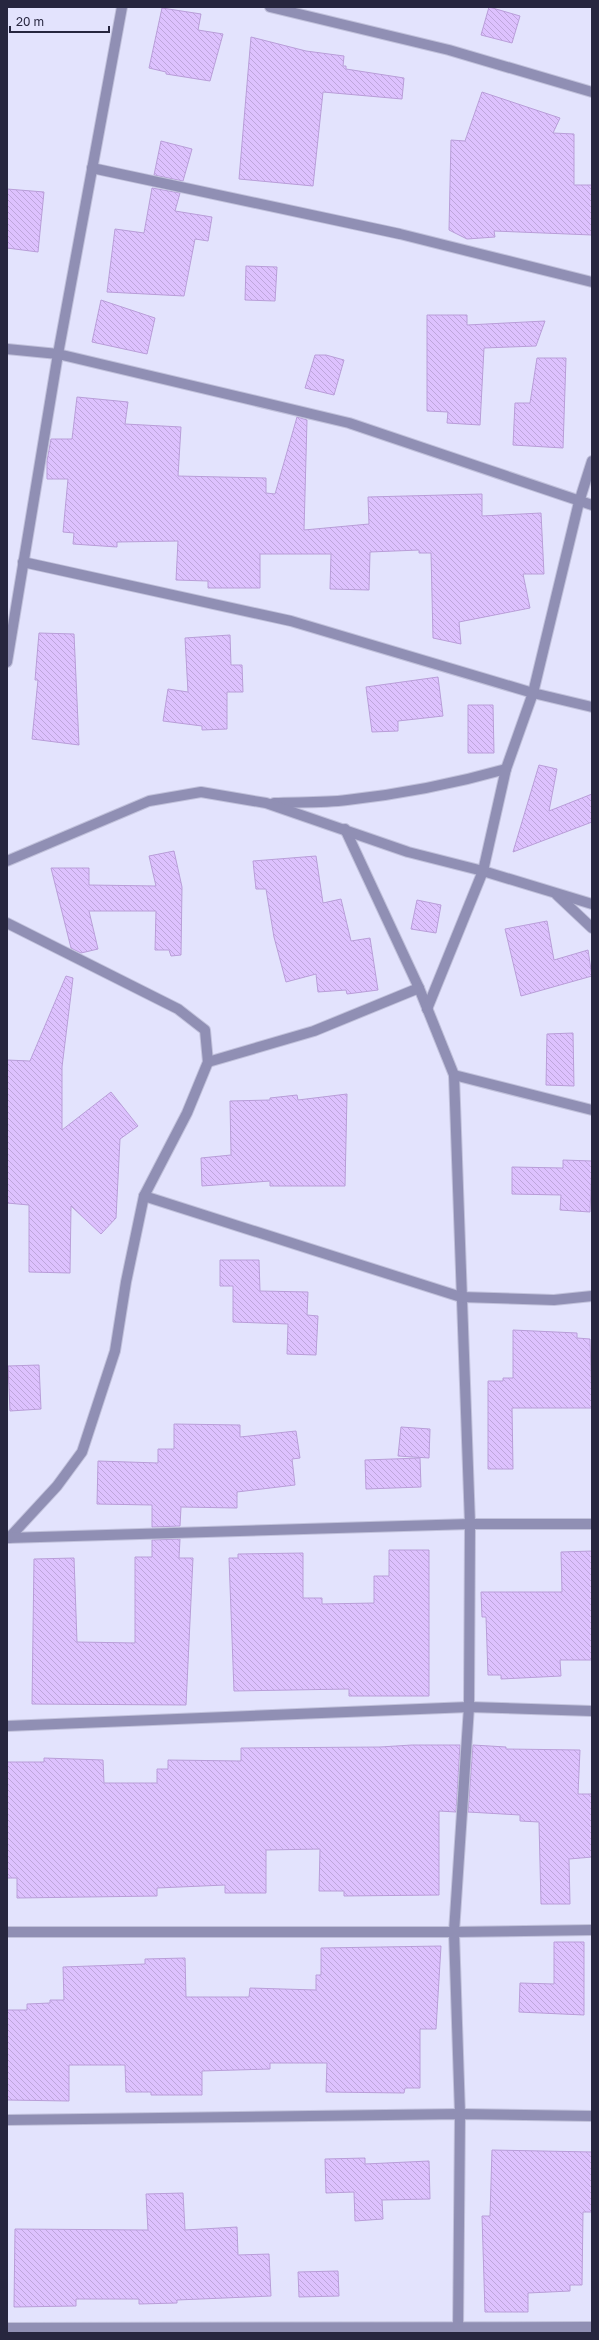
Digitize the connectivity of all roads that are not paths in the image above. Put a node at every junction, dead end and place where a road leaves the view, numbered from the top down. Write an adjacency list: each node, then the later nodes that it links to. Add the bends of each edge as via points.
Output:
1 (122, 7): 4 (street)
2 (270, 7): 3 (street, via 449,50)
3 (592, 92)
4 (92, 168): 5 (street, via 400,234); 7 (street)
5 (592, 282)
6 (7, 349): 7 (street)
7 (58, 354): 9 (street, via 349,423); 11 (street)
8 (592, 461): 9 (street)
9 (579, 502): 10 (street); 14 (street)
10 (592, 505)
11 (23, 562): 12 (street); 14 (street, via 291,621)
12 (9, 643): 13 (street)
13 (7, 662)
14 (533, 693): 15 (street); 16 (street)
15 (592, 707)
16 (506, 770): 17 (street, via 448,785 353,800); 20 (street)
17 (266, 803): 18 (street); 19 (street, via 200,792 149,800)
18 (345, 829): 20 (street, via 408,852); 25 (street)
19 (7, 861)
20 (483, 871): 21 (street); 26 (street)
21 (555, 894): 22 (street); 24 (street)
22 (592, 904)
23 (7, 924): 27 (street, via 178,1009 205,1030)
24 (592, 928)
25 (419, 988): 26 (street); 27 (street, via 314,1031)
26 (427, 1009): 28 (street)
27 (208, 1062): 30 (street, via 187,1113)
28 (454, 1075): 29 (street); 32 (street)
29 (592, 1110)
30 (144, 1196): 32 (street); 35 (street, via 115,1351 82,1452 57,1486)
31 (592, 1296): 32 (street, via 554,1300)
32 (461, 1297): 33 (street)
33 (470, 1524): 34 (street); 35 (street); 36 (street)
34 (592, 1524)
35 (8, 1538)
36 (469, 1706): 37 (street); 38 (street); 41 (street)
37 (592, 1711)
38 (7, 1726)
39 (592, 1930): 41 (street)
40 (7, 1932): 41 (street)
41 (454, 1932): 42 (street)
42 (460, 2114): 43 (street); 44 (street); 47 (street)
43 (592, 2116)
44 (7, 2120)
45 (592, 2327): 47 (street)
46 (7, 2328): 47 (street)
47 (459, 2331)

